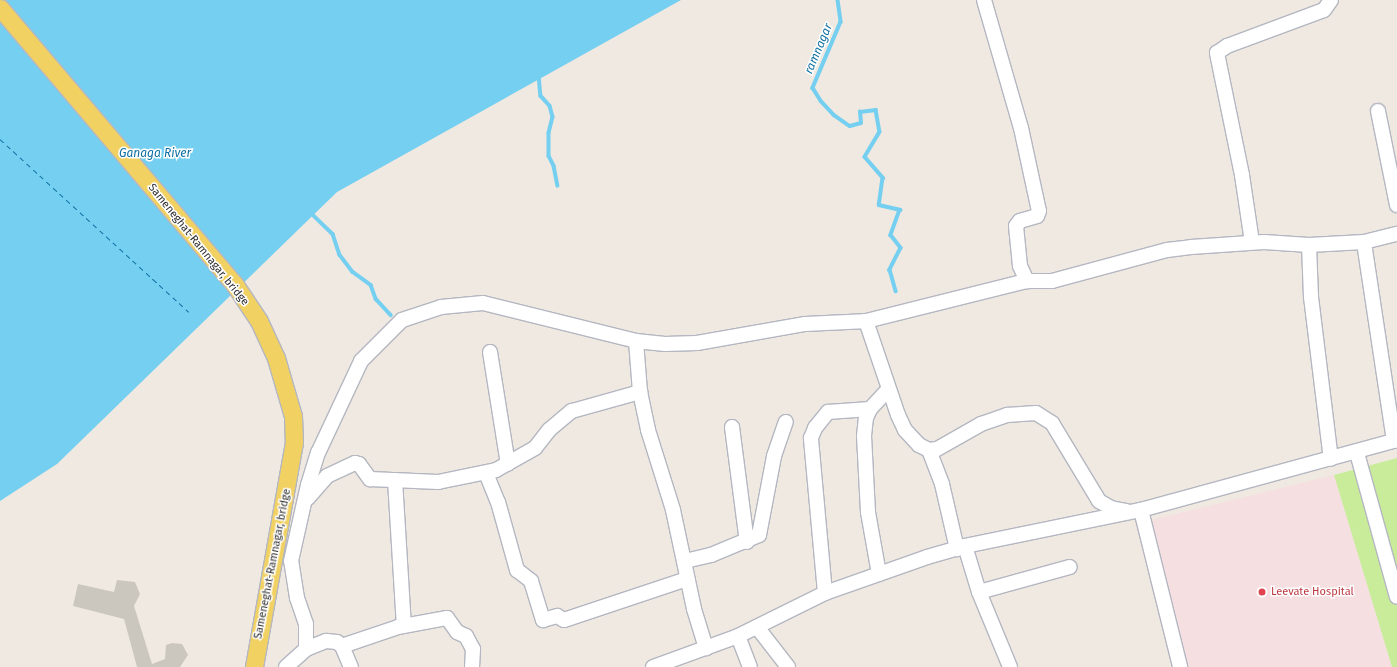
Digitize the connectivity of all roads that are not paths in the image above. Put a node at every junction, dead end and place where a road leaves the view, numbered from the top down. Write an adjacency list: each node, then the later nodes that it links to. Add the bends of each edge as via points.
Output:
1 (984, 0): 10 (street, via 1021,128 1039,210 1038,216 1020,221 1016,226 1020,266)
2 (1331, 0): 7 (street, via 1324,10 1227,46 1218,53 1242,175)
3 (0, 8): 44 (main road, Sameneghat-Ramnagar, bridge, via 234,285 259,321 276,358 293,416 294,442)
4 (1378, 111): 5 (street)
5 (1397, 205)
6 (1397, 234): 8 (street)
7 (1252, 242): 9 (street); 10 (street, via 1167,250 1052,281)
8 (1364, 242): 9 (street); 19 (street)
9 (1309, 245): 22 (street, via 1312,304)
10 (1028, 281): 11 (street)
11 (866, 321): 12 (street, via 805,324 697,343 665,344); 14 (street)
12 (636, 341): 15 (street); 26 (street, via 483,303 441,307 402,320 361,361 318,453)
13 (490, 352): 23 (street)
14 (888, 390): 16 (street); 20 (street, via 906,430 916,443)
15 (640, 392): 23 (street, via 607,399 572,411 550,430 535,448); 30 (street, via 653,453 672,510)
16 (870, 409): 32 (street, via 864,436 868,512); 35 (street, via 828,412 815,428 811,438)
17 (786, 422): 28 (street, via 774,456 760,533)
18 (732, 427): 28 (street)
19 (1395, 441): 21 (street)
20 (930, 450): 27 (street, via 946,445 981,424 1007,416 1036,413 1046,418 1055,428 1099,501 1111,508); 29 (street)
21 (1357, 453): 22 (street); 36 (street)
22 (1331, 460): 27 (street)
23 (508, 464): 24 (street)
24 (486, 473): 25 (street, via 438,482); 33 (street, via 498,502 517,570 531,581 543,620 557,616 564,620)
25 (396, 480): 26 (street, via 370,479 363,468 355,463 327,476); 37 (street)
26 (303, 506): 42 (street, via 291,561 297,598 306,624)
27 (1136, 510): 29 (street); 51 (street)
28 (747, 542): 30 (street)
29 (961, 548): 32 (street); 34 (street)
30 (685, 561): 33 (street)
31 (1070, 568): 34 (street)
32 (879, 574): 35 (street)
33 (688, 579): 41 (street)
34 (979, 592): 50 (street)
35 (825, 594): 38 (street)
36 (1397, 597)
37 (404, 626): 40 (street); 47 (street, via 448,618 457,632 465,634 470,643 474,655)
38 (757, 627): 39 (street); 49 (street)
39 (738, 636): 41 (street); 48 (street)
40 (342, 646): 42 (street, via 337,642 326,641); 46 (street)
41 (706, 648): 43 (street)
42 (306, 649): 45 (street)
43 (660, 666)
44 (254, 667)
45 (286, 667)
46 (351, 667)
47 (472, 667)
48 (750, 667)
49 (788, 667)
50 (1010, 667)
51 (1180, 667)

